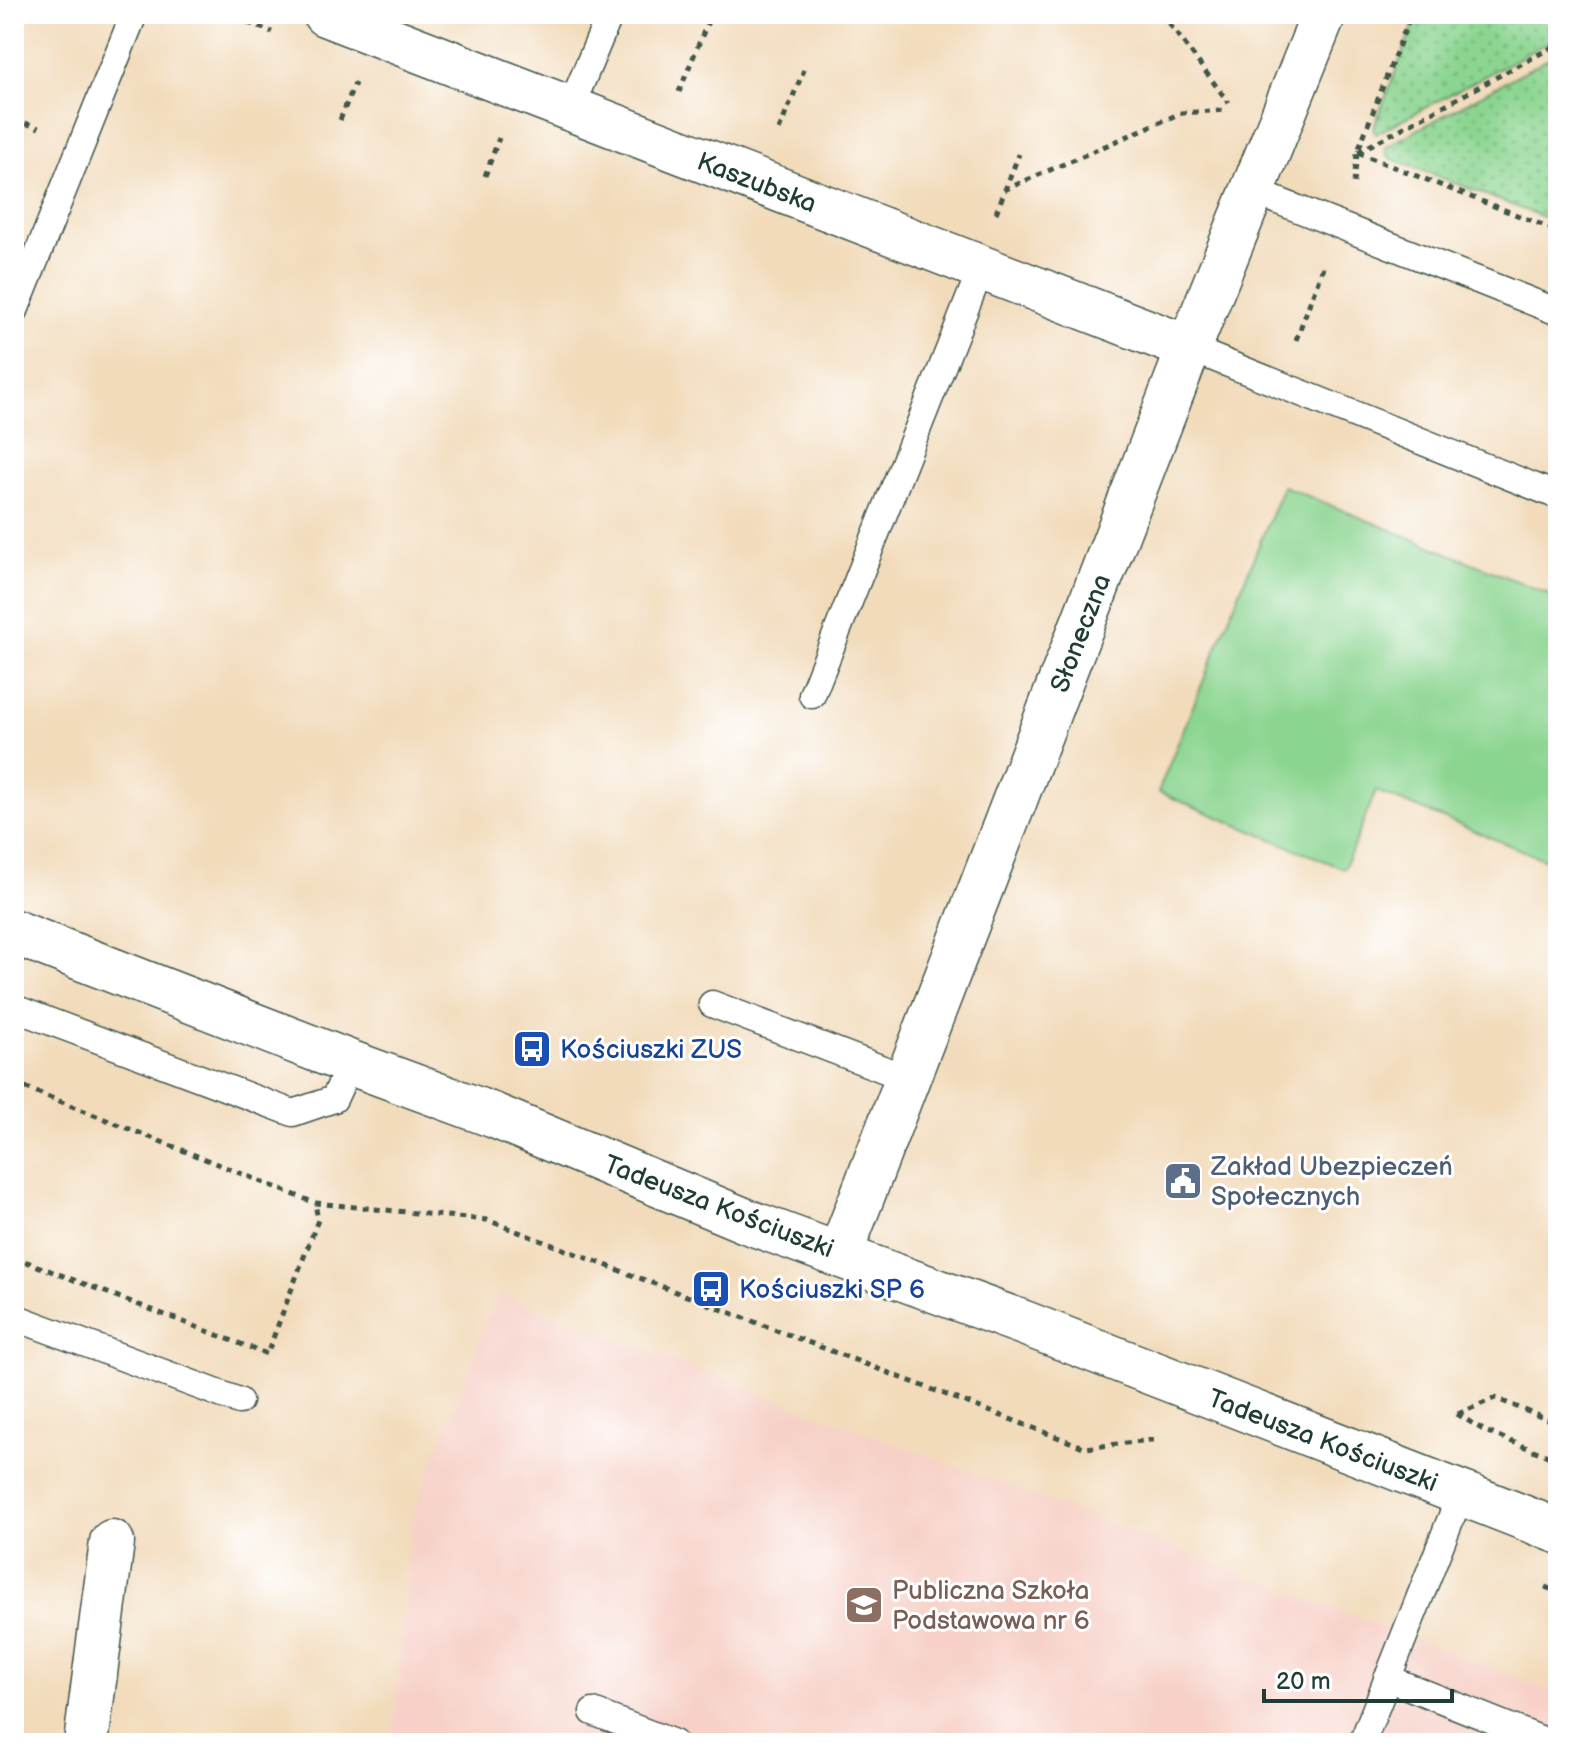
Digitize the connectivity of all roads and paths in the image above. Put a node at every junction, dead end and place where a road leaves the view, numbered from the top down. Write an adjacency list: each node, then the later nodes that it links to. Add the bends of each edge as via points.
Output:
1 (134, 14): 30 (lane)
2 (225, 14): 9 (path)
3 (325, 14): 15 (street, Kaszubska)
4 (610, 14): 15 (lane)
5 (711, 14): 14 (path)
6 (1162, 14): 16 (path)
7 (1324, 14): 25 (street, Słoneczna)
8 (1411, 14): 21 (path)
9 (280, 35)
10 (1558, 44): 21 (path)
11 (804, 70): 20 (path)
12 (356, 80): 17 (path)
13 (1239, 95): 16 (path)
14 (676, 97)
15 (570, 109): 28 (street, Kaszubska)
16 (1233, 109): 18 (path); 24 (path, via 1181,113)
17 (340, 120)
18 (1228, 123)
19 (500, 136): 23 (path)
20 (776, 136)
21 (1357, 153): 27 (path)
22 (1019, 154): 24 (path)
23 (485, 176)
24 (1004, 190): 26 (path)
25 (1253, 191): 29 (lane); 31 (street, Słoneczna)
26 (995, 215)
27 (1558, 231)
28 (981, 269): 31 (street, Kaszubska); 33 (lane)
29 (1558, 312)
30 (14, 313)
31 (1189, 348): 32 (lane); 38 (street, Słoneczna)
32 (1558, 496)
33 (812, 695)
34 (14, 932): 37 (street, Tadeusza Kościuszki)
35 (712, 1004): 38 (lane)
36 (14, 1008): 37 (lane, via 293,1113 334,1099)
37 (351, 1063): 41 (street, Tadeusza Kościuszki)
38 (909, 1079): 41 (street, Słoneczna)
39 (14, 1083): 40 (path)
40 (315, 1203): 42 (path, via 318,1220 267,1354); 46 (path, via 487,1220 1086,1448)
41 (840, 1254): 48 (street, Tadeusza Kościuszki)
42 (14, 1257)
43 (14, 1317): 44 (lane)
44 (239, 1401)
45 (1558, 1424): 47 (path, via 1495,1398 1457,1414)
46 (1157, 1438)
47 (1558, 1460)
48 (1461, 1493): 49 (street, Tadeusza Kościuszki); 51 (lane)
49 (1558, 1531)
50 (112, 1542): 53 (street)
51 (1387, 1678): 55 (lane); 56 (lane)
52 (593, 1712): 54 (lane)
53 (86, 1743)
54 (674, 1743)
55 (1362, 1743)
56 (1550, 1743)

